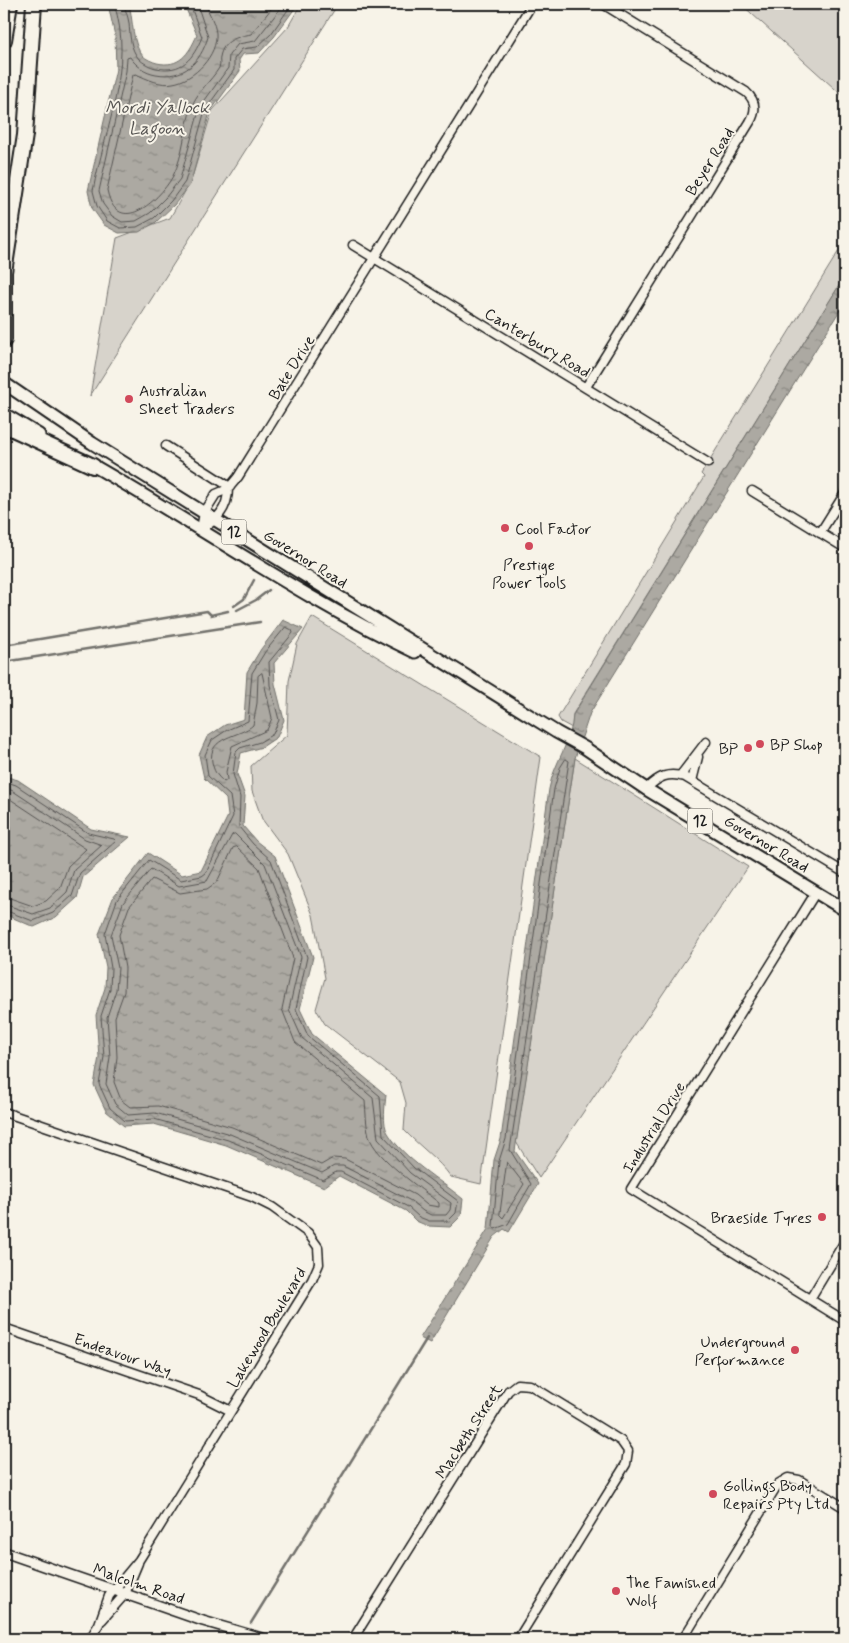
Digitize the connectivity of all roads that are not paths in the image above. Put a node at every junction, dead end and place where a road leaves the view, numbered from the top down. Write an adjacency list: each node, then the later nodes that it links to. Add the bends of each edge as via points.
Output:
1 (10, 4): 5 (highway)
2 (34, 4): 8 (highway, via 25,135)
3 (532, 4): 7 (street)
4 (604, 4): 11 (street, Beyer Road, via 746,92 752,97 755,107 750,122)
5 (4, 40)
6 (353, 245): 7 (street, Canterbury Road)
7 (375, 258): 11 (street, Canterbury Road); 17 (street, Bate Drive)
8 (4, 271): 9 (highway)
9 (4, 340)
10 (4, 383): 20 (main road, Governor Road / 12, via 92,444)
11 (586, 387): 15 (street, Canterbury Road)
12 (4, 414): 16 (main road, Governor Road / 12)
13 (4, 425): 16 (highway)
14 (166, 446): 17 (street)
15 (708, 463)
16 (93, 466): 22 (main road, Governor Road / 12)
17 (229, 488): 20 (street, Bate Drive, via 216,494); 21 (street, Bate Drive, via 228,501)
18 (752, 491): 23 (street)
19 (845, 493): 23 (street)
20 (204, 514): 21 (main road, Governor Road / 12); 22 (street, Bate Drive)
21 (216, 521): 22 (street); 25 (main road, Governor Road / 12)
22 (201, 529): 25 (main road, Governor Road / 12, via 322,606)
23 (820, 533): 24 (street)
24 (845, 548)
25 (466, 676): 30 (main road, Governor Road / 12)
26 (706, 742): 27 (street)
27 (698, 755): 28 (street); 29 (street)
28 (680, 776): 29 (street, Governor Road); 30 (street, via 664,775)
29 (692, 781): 31 (street, Governor Road)
30 (646, 789): 32 (main road, Governor Road / 12)
31 (845, 873)
32 (816, 892): 33 (main road, Governor Road / 12); 36 (street, Industrial Drive, via 631,1189)
33 (845, 910)
34 (4, 1112): 39 (street, Lakewood Boulevard, via 252,1197 292,1219 308,1233 318,1247 319,1264)
35 (845, 1242): 36 (street)
36 (810, 1299): 37 (street, Industrial Drive)
37 (845, 1321)
38 (4, 1328): 39 (street, Endeavour Way, via 199,1395)
39 (231, 1411): 42 (street, Lakewood Boulevard)
40 (845, 1508): 50 (street, via 799,1480 788,1478 778,1484)
41 (4, 1552): 43 (street, Malcolm Road)
42 (139, 1560): 43 (street, Lakewood Boulevard); 44 (street, Lakewood Boulevard)
43 (114, 1590): 44 (street, Malcolm Road); 45 (street, Lakewood Boulevard)
44 (125, 1594): 45 (street, Lakewood Boulevard); 47 (street, Malcolm Road)
45 (99, 1624): 46 (street)
46 (90, 1639)
47 (264, 1639)
48 (353, 1639): 49 (street, Macbeth Street, via 508,1390 519,1384 530,1385 621,1441 628,1451 626,1464)
49 (518, 1639)
50 (683, 1639)

